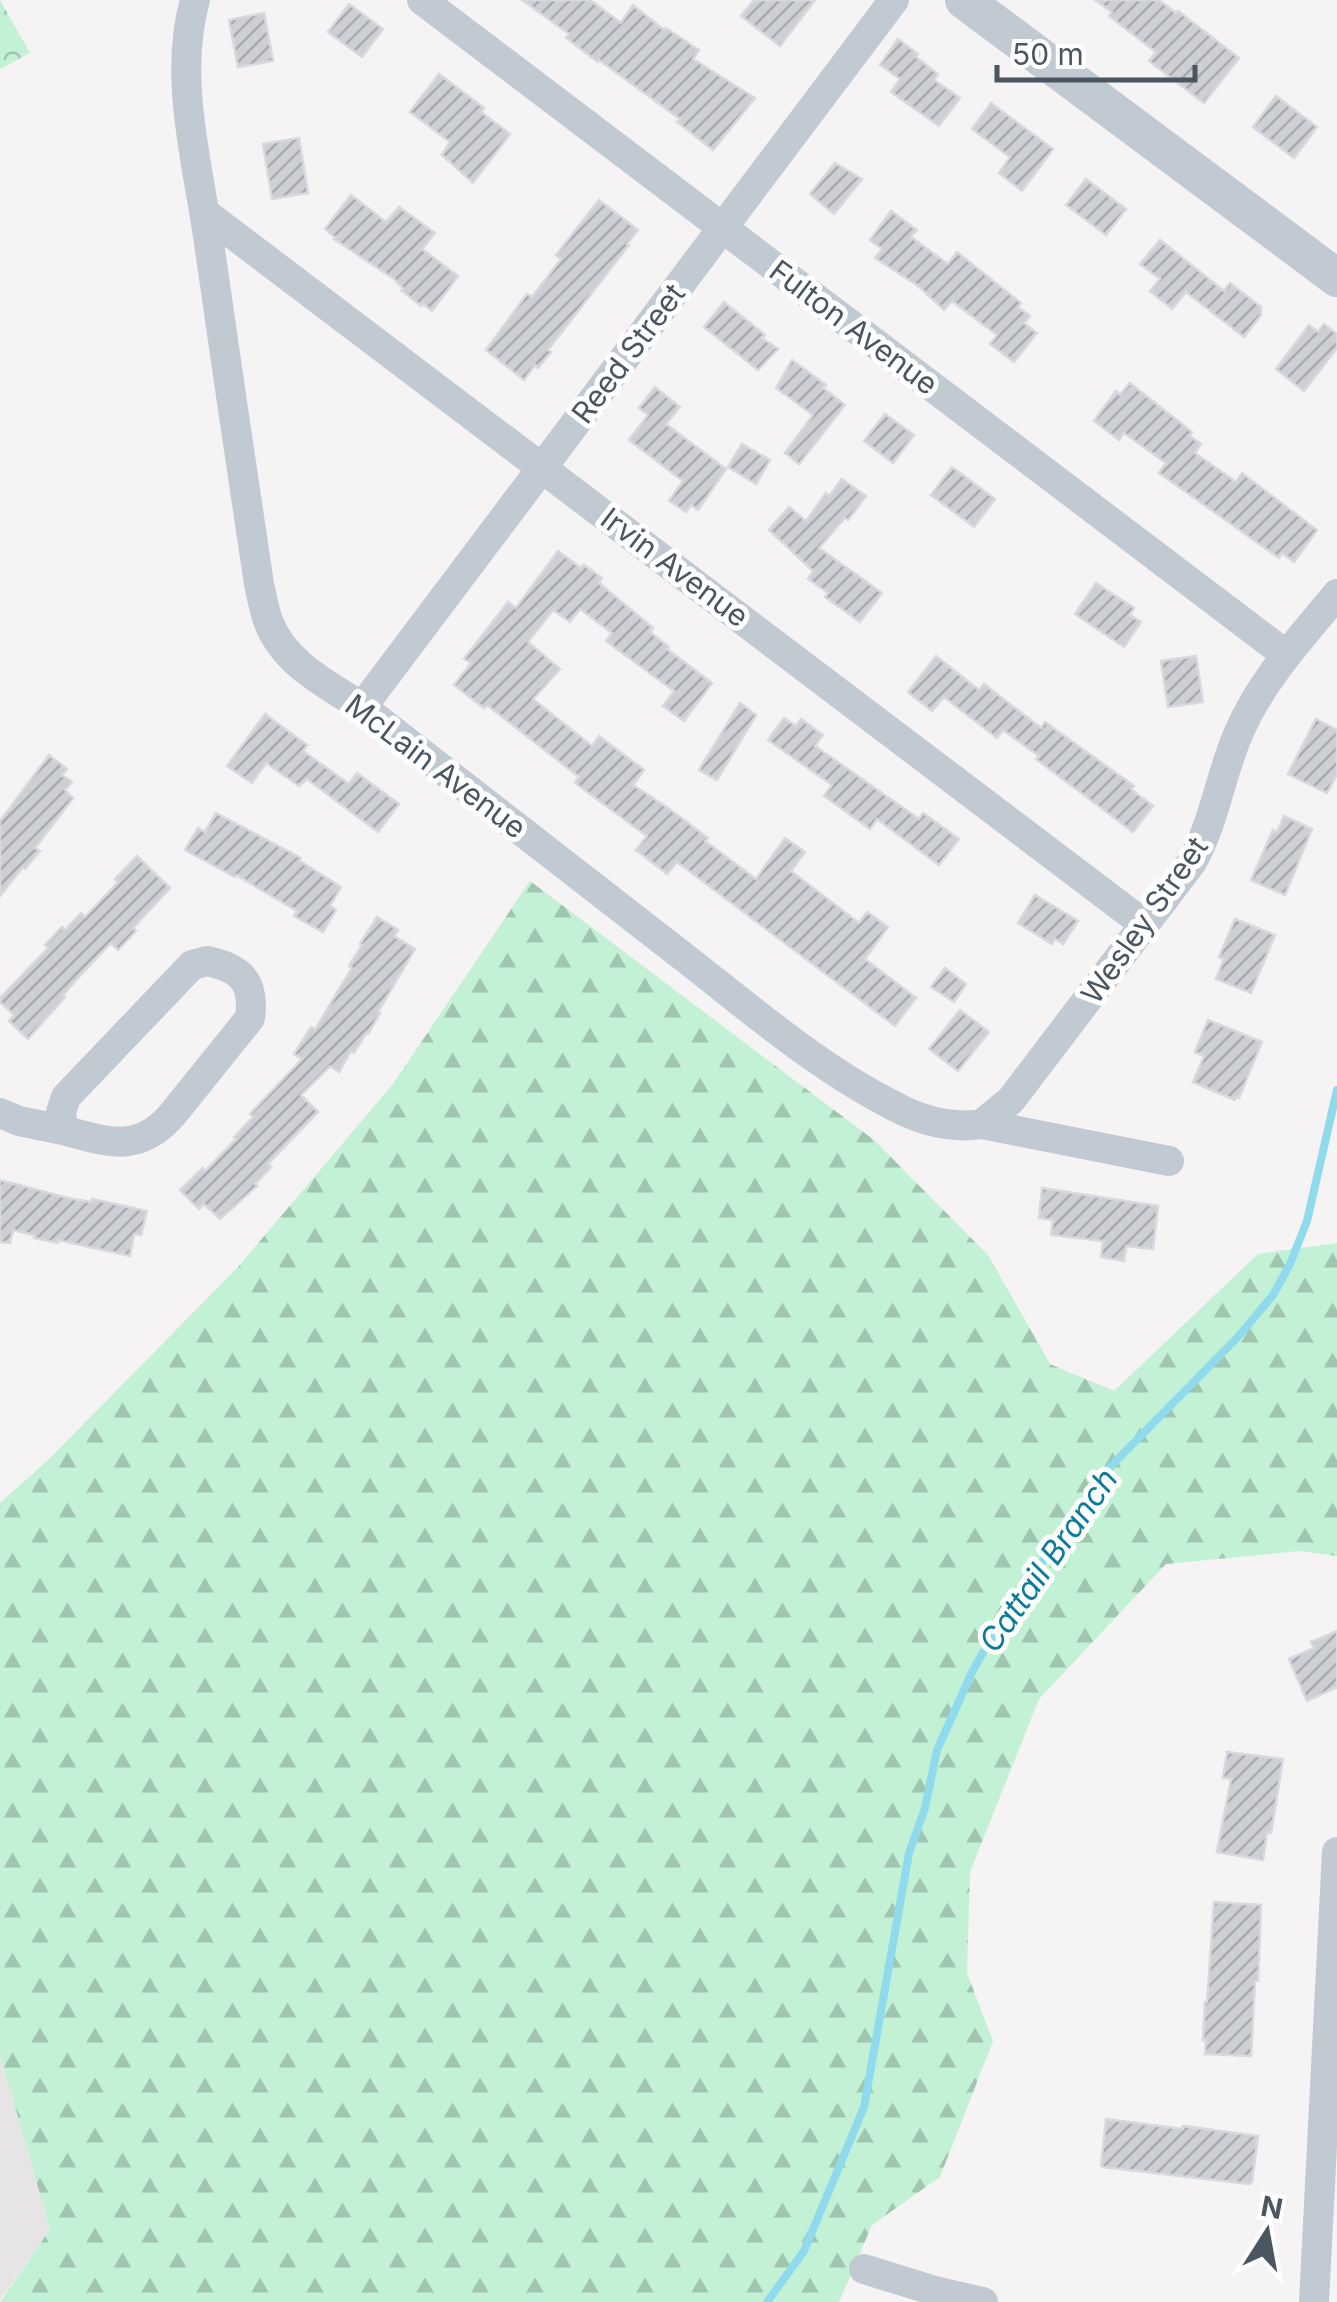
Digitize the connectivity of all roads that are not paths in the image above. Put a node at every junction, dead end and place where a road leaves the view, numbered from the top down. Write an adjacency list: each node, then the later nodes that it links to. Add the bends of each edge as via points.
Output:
1 (196, 0): 5 (street, McLain Avenue, via 187,52 189,105)
2 (422, 0): 6 (street, Fulton Avenue)
3 (894, 0): 6 (street, Reed Street)
4 (964, 0): 7 (street)
5 (205, 213): 8 (street, Irvin Avenue); 11 (street, McLain Avenue, via 268,621 290,657)
6 (722, 227): 8 (street, Reed Street); 10 (street, Fulton Avenue)
7 (1337, 278)
8 (543, 467): 11 (street, Reed Street); 12 (street, Irvin Avenue)
9 (1337, 594): 10 (street, Wesley Street)
10 (1285, 654): 12 (street, Wesley Street, via 1240,729 1202,845)
11 (362, 707): 14 (street, McLain Avenue, via 851,1081 920,1118)
12 (1144, 924): 14 (street, Wesley Street, via 1011,1100)
13 (0, 1113): 15 (street)
14 (982, 1124): 16 (street, McLain Avenue)
15 (63, 1130): 15 (street, via 66,1097 192,965 222,964 249,985 250,1018 160,1129 133,1142)
16 (1170, 1162)
17 (1337, 1852): 20 (street)
18 (864, 2269): 19 (street)
19 (983, 2302)
20 (1314, 2302)

